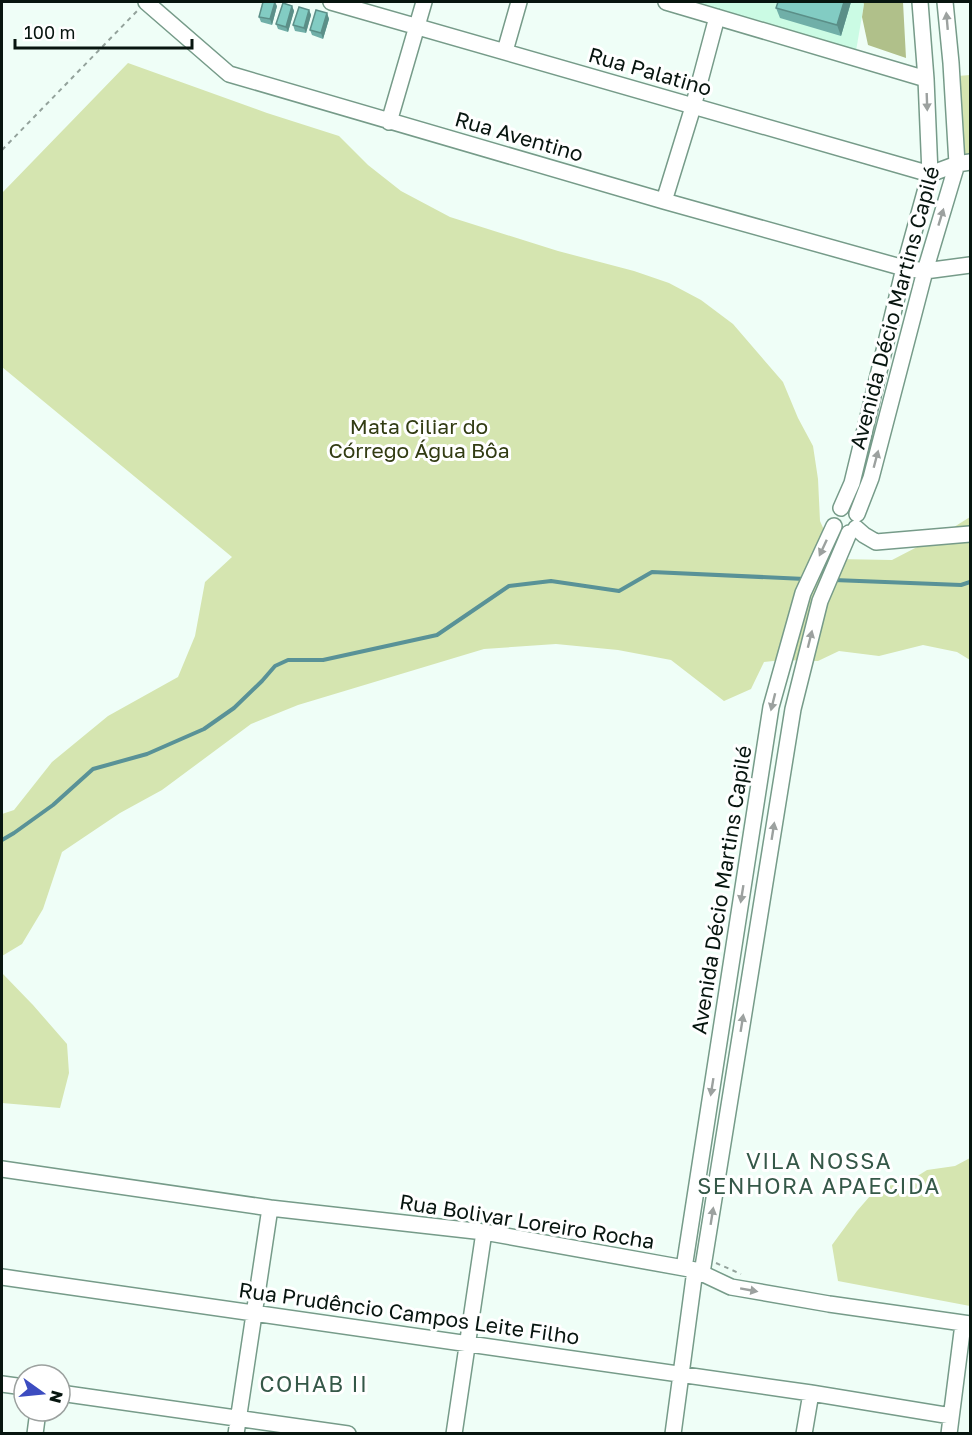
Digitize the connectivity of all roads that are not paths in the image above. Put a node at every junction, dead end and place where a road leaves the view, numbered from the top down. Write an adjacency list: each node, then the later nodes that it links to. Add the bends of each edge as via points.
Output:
1 (147, 2): 13 (street, Rua Aventino, via 229,74)
2 (331, 2): 9 (street, Rua Palatino)
3 (424, 2): 9 (street)
4 (519, 2): 10 (street)
5 (666, 2): 8 (street)
6 (920, 2): 11 (street, Avenida Décio Martins Capilé)
7 (945, 2): 14 (street, Avenida Décio Martins Capilé, one-way to 7)
8 (717, 17): 11 (street); 12 (street)
9 (417, 26): 10 (street, Rua Palatino); 13 (street)
10 (505, 51): 12 (street, Rua Palatino)
11 (926, 79): 15 (street, Avenida Décio Martins Capilé, one-way to 15)
12 (693, 106): 15 (street, Rua Palatino); 16 (street)
13 (389, 122): 16 (street, Rua Aventino)
14 (964, 163): 15 (street); 19 (street, Avenida Décio Martins Capilé, one-way to 14)
15 (930, 174): 18 (street, Avenida Décio Martins Capilé)
16 (664, 201): 18 (street, Rua Aventino)
17 (970, 265): 19 (street, Rua Aventino)
18 (904, 267): 19 (street, Rua Aventino); 20 (street, Avenida Décio Martins Capilé, via 852,483)
19 (925, 271): 21 (street, Avenida Décio Martins Capilé, one-way to 19, via 871,478)
20 (841, 508): 21 (street, via 850,508); 22 (street, Avenida Décio Martins Capilé, via 832,519)
21 (854, 525): 22 (street, via 844,534); 23 (street, via 876,542); 27 (street, Avenida Décio Martins Capilé, one-way to 21, via 793,709 820,601)
22 (834, 526): 27 (street, Avenida Décio Martins Capilé, one-way to 27, via 803,593 771,707)
23 (970, 534)
24 (2, 1169): 25 (street, Rua Bolivar Loreiro Rocha)
25 (270, 1208): 26 (street, Rua Bolivar Loreiro Rocha); 29 (street)
26 (484, 1232): 27 (street, Rua Bolivar Loreiro Rocha); 31 (street)
27 (694, 1270): 30 (street, Rua Bolivar Loreiro Rocha, one-way to 30, via 731,1287); 32 (street)
28 (2, 1277): 29 (street, Rua Prudêncio Campos Leite Filho)
29 (254, 1313): 31 (street, Rua Prudêncio Campos Leite Filho); 36 (street)
30 (967, 1324): 35 (street)
31 (467, 1344): 32 (street, Rua Prudêncio Campos Leite Filho); 39 (street)
32 (681, 1374): 33 (street, Rua Prudêncio Campos Leite Filho); 40 (street)
33 (811, 1393): 35 (street, Rua Prudêncio Campos Leite Filho); 41 (street)
34 (72, 1395): 36 (street)
35 (951, 1416): 42 (street)
36 (238, 1418): 37 (street); 38 (street)
37 (236, 1434)
38 (348, 1434)
39 (454, 1434)
40 (673, 1434)
41 (804, 1434)
42 (949, 1434)

